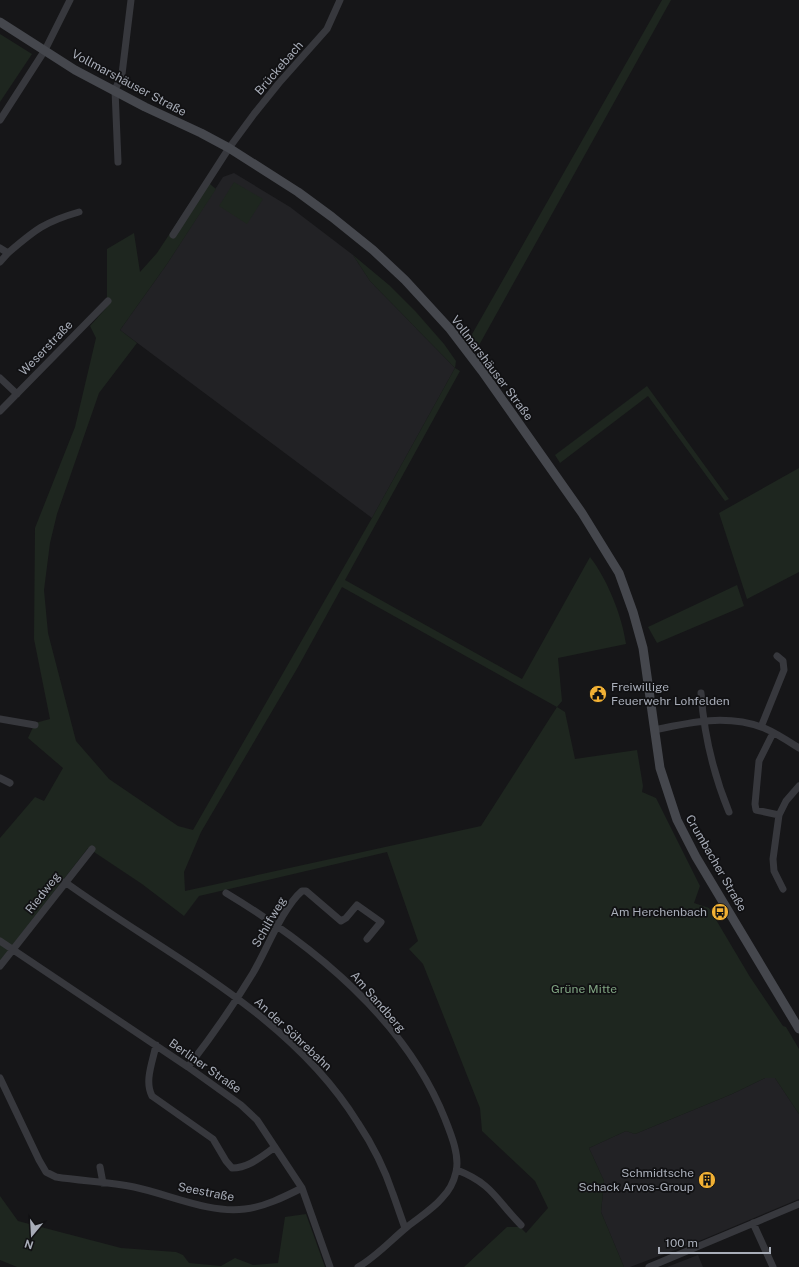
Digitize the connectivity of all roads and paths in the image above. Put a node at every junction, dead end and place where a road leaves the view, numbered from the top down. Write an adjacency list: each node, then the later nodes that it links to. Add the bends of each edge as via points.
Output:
1 (70, 0): 5 (street)
2 (131, 0): 6 (street, via 122,74)
3 (340, 0): 8 (street, Brückebach, via 327,29 278,83)
4 (0, 22): 5 (main road, Vollmarshäuser Straße)
5 (45, 50): 6 (main road, Vollmarshäuser Straße, via 75,70); 7 (street)
6 (115, 90): 8 (main road, Vollmarshäuser Straße, via 145,108); 9 (street)
7 (0, 120)
8 (229, 148): 11 (street); 19 (main road, Vollmarshäuser Straße, via 298,192 338,222 400,275 450,329 582,513 614,566 633,612)
9 (118, 162)
10 (79, 212): 13 (street, via 54,219 36,229)
11 (173, 235)
12 (0, 248): 13 (street)
13 (8, 253): 14 (street)
14 (0, 262)
15 (108, 301): 17 (street, Weserstraße)
16 (0, 378): 17 (street)
17 (16, 394): 18 (street, Weserstraße)
18 (0, 411)
19 (643, 648): 26 (main road, Crumbacher Straße)
20 (777, 656): 25 (street, via 783,661 784,670)
21 (701, 693): 23 (street)
22 (0, 719): 24 (street)
23 (703, 721): 25 (street, via 721,719); 26 (street); 32 (street, via 707,746)
24 (35, 726)
25 (761, 727): 27 (street)
26 (654, 730): 44 (main road, Crumbacher Straße, via 663,780 677,820 696,857)
27 (773, 733): 28 (street); 33 (street, via 759,761 755,804 756,810)
28 (799, 748)
29 (0, 778): 30 (street)
30 (10, 783)
31 (799, 786): 33 (street, via 786,801)
32 (729, 812)
33 (779, 815): 36 (street, via 773,859 774,872)
34 (92, 849): 35 (street, Riedweg)
35 (65, 882): 41 (street, Riedweg); 43 (street, An der Söhrebahn)
36 (783, 889)
37 (226, 892): 38 (street, Am Sandberg)
38 (278, 925): 39 (street, Schilfweg, via 298,894 306,891 340,920 346,918 357,905 381,922); 43 (street, Schilfweg); 50 (street, Am Sandberg, via 342,977 410,1056 437,1099 450,1132)
39 (367, 939)
40 (0, 941): 41 (street, Berliner Straße)
41 (12, 950): 42 (street); 45 (street, Berliner Straße)
42 (0, 966)
43 (238, 998): 46 (street, Schilfweg); 56 (street, An der Söhrebahn, via 271,1025 330,1084 358,1123 378,1160)
44 (799, 1029)
45 (156, 1045): 46 (street, Berliner Straße); 48 (street, via 149,1081 152,1096 213,1139 232,1168 241,1168)
46 (188, 1067): 48 (street, Berliner Straße, via 241,1105 257,1120)
47 (0, 1078): 51 (street, Seestraße, via 46,1172 56,1177)
48 (275, 1147): 52 (street, Berliner Straße)
49 (100, 1167): 51 (street)
50 (457, 1170): 55 (street, via 474,1176 488,1187); 56 (street, via 442,1199)
51 (103, 1184): 52 (street, Seestraße, via 134,1188 212,1207 238,1209 262,1205)
52 (302, 1188): 57 (street, Berliner Straße)
53 (799, 1204): 54 (street)
54 (753, 1223): 59 (street); 60 (street)
55 (521, 1225)
56 (405, 1228): 58 (street)
57 (330, 1267)
58 (358, 1267)
59 (649, 1267)
60 (772, 1267)

